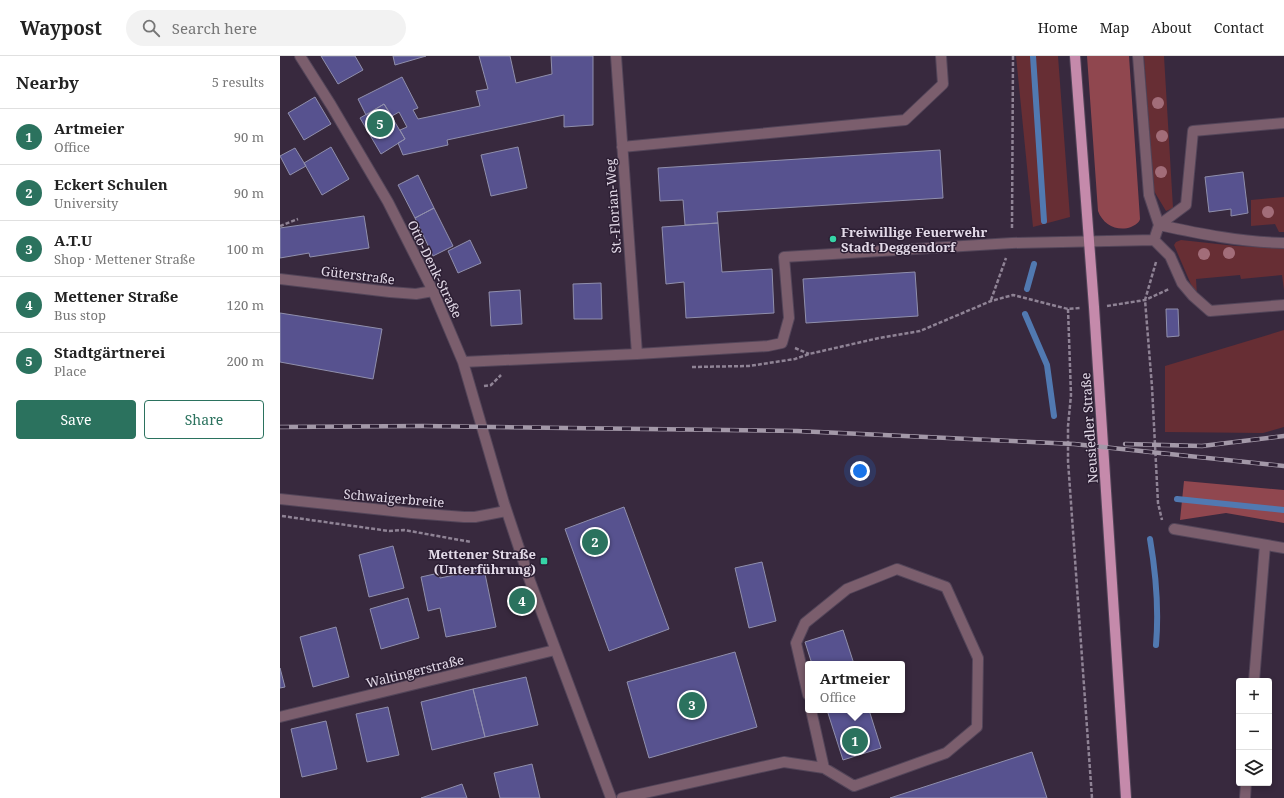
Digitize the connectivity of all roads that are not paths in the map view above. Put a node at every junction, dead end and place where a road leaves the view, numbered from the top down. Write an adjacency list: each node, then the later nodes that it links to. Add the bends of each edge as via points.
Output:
1 (300, 56): 13 (street, Otto-Denk-Straße, via 388,202)
2 (616, 56): 7 (street, St.-Florian-Weg)
3 (941, 56): 7 (street, via 943,84 905,120)
4 (1076, 56): 9 (main road, Neusiedler Straße)
5 (1138, 56): 8 (street, via 1149,195)
6 (1284, 123): 8 (street, via 1193,131 1186,204)
7 (622, 147): 15 (street, St.-Florian-Weg)
8 (1159, 225): 10 (street); 11 (street, via 1248,241)
9 (1090, 242): 10 (street); 15 (street, via 1012,243 784,257 789,318 782,343); 31 (main road, Neusiedler Straße)
10 (1157, 243): 14 (street, via 1170,256 1182,283 1210,311)
11 (1284, 243)
12 (280, 279): 13 (street, Güterstraße, via 390,292 416,294)
13 (433, 291): 16 (street, Otto-Denk-Straße)
14 (1284, 306)
15 (637, 354): 16 (street)
16 (463, 362): 18 (street, Otto-Denk-Straße)
17 (280, 499): 18 (street, Schwaigerbreite, via 412,514 475,516)
18 (506, 511): 22 (street, Otto-Denk-Straße)
19 (1174, 529): 20 (street)
20 (1265, 545): 21 (street); 23 (street)
21 (1284, 548)
22 (556, 650): 26 (street, Waltingerstraße); 29 (street, Otto-Denk-Straße)
23 (1254, 678)
24 (805, 682): 27 (street, via 796,643 806,623 847,590 897,569 946,587 978,658 977,727 946,753 854,786)
25 (812, 713): 27 (street)
26 (280, 717)
27 (824, 768): 30 (street, via 784,762)
28 (1246, 786): 32 (street)
29 (611, 798)
30 (622, 798)
31 (1126, 798)
32 (1244, 798)

